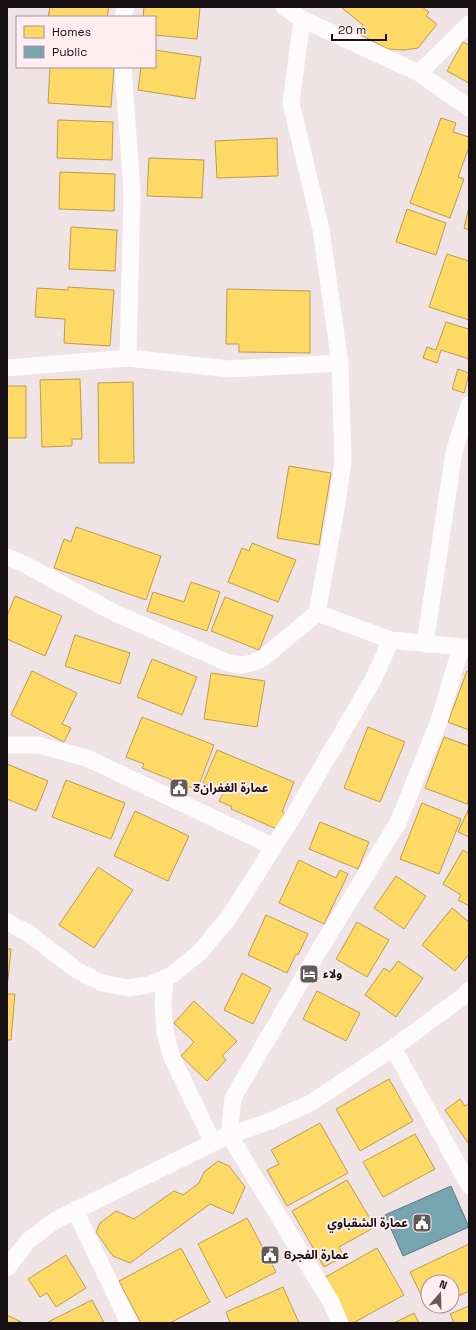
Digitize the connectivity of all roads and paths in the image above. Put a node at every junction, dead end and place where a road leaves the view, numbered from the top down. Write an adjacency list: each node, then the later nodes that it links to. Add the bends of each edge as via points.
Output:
1 (284, 7): 2 (street)
2 (302, 19): 5 (street); 8 (street, via 291,102 321,229)
3 (469, 24): 5 (street)
4 (123, 68): 7 (street, via 132,191)
5 (419, 73): 6 (street)
6 (469, 108)
7 (128, 358): 8 (street, via 230,369); 9 (street)
8 (340, 363): 12 (street, via 343,461)
9 (7, 368)
10 (469, 405): 14 (street, via 454,452)
11 (7, 557): 12 (street, via 113,612 228,663 241,665 263,658)
12 (317, 613): 13 (street)
13 (391, 640): 14 (street); 17 (street, via 373,680)
14 (425, 644): 15 (street)
15 (465, 648): 22 (street, via 398,823 321,947 233,1098)
16 (7, 745): 17 (street, via 38,745 87,758)
17 (274, 847): 19 (street, via 230,916 200,952)
18 (7, 922): 19 (street, via 28,933 78,971 102,983 128,988 148,986)
19 (165, 978): 23 (street, via 162,1004 171,1055)
20 (469, 990): 21 (street)
21 (393, 1048): 22 (street, via 311,1103 268,1122); 24 (street)
22 (229, 1135): 23 (street); 29 (street, via 331,1302)
23 (213, 1143): 25 (street)
24 (469, 1185)
25 (75, 1210): 26 (street, via 54,1221); 28 (street)
26 (12, 1251): 27 (street)
27 (7, 1268)
28 (129, 1323)
29 (340, 1323)

